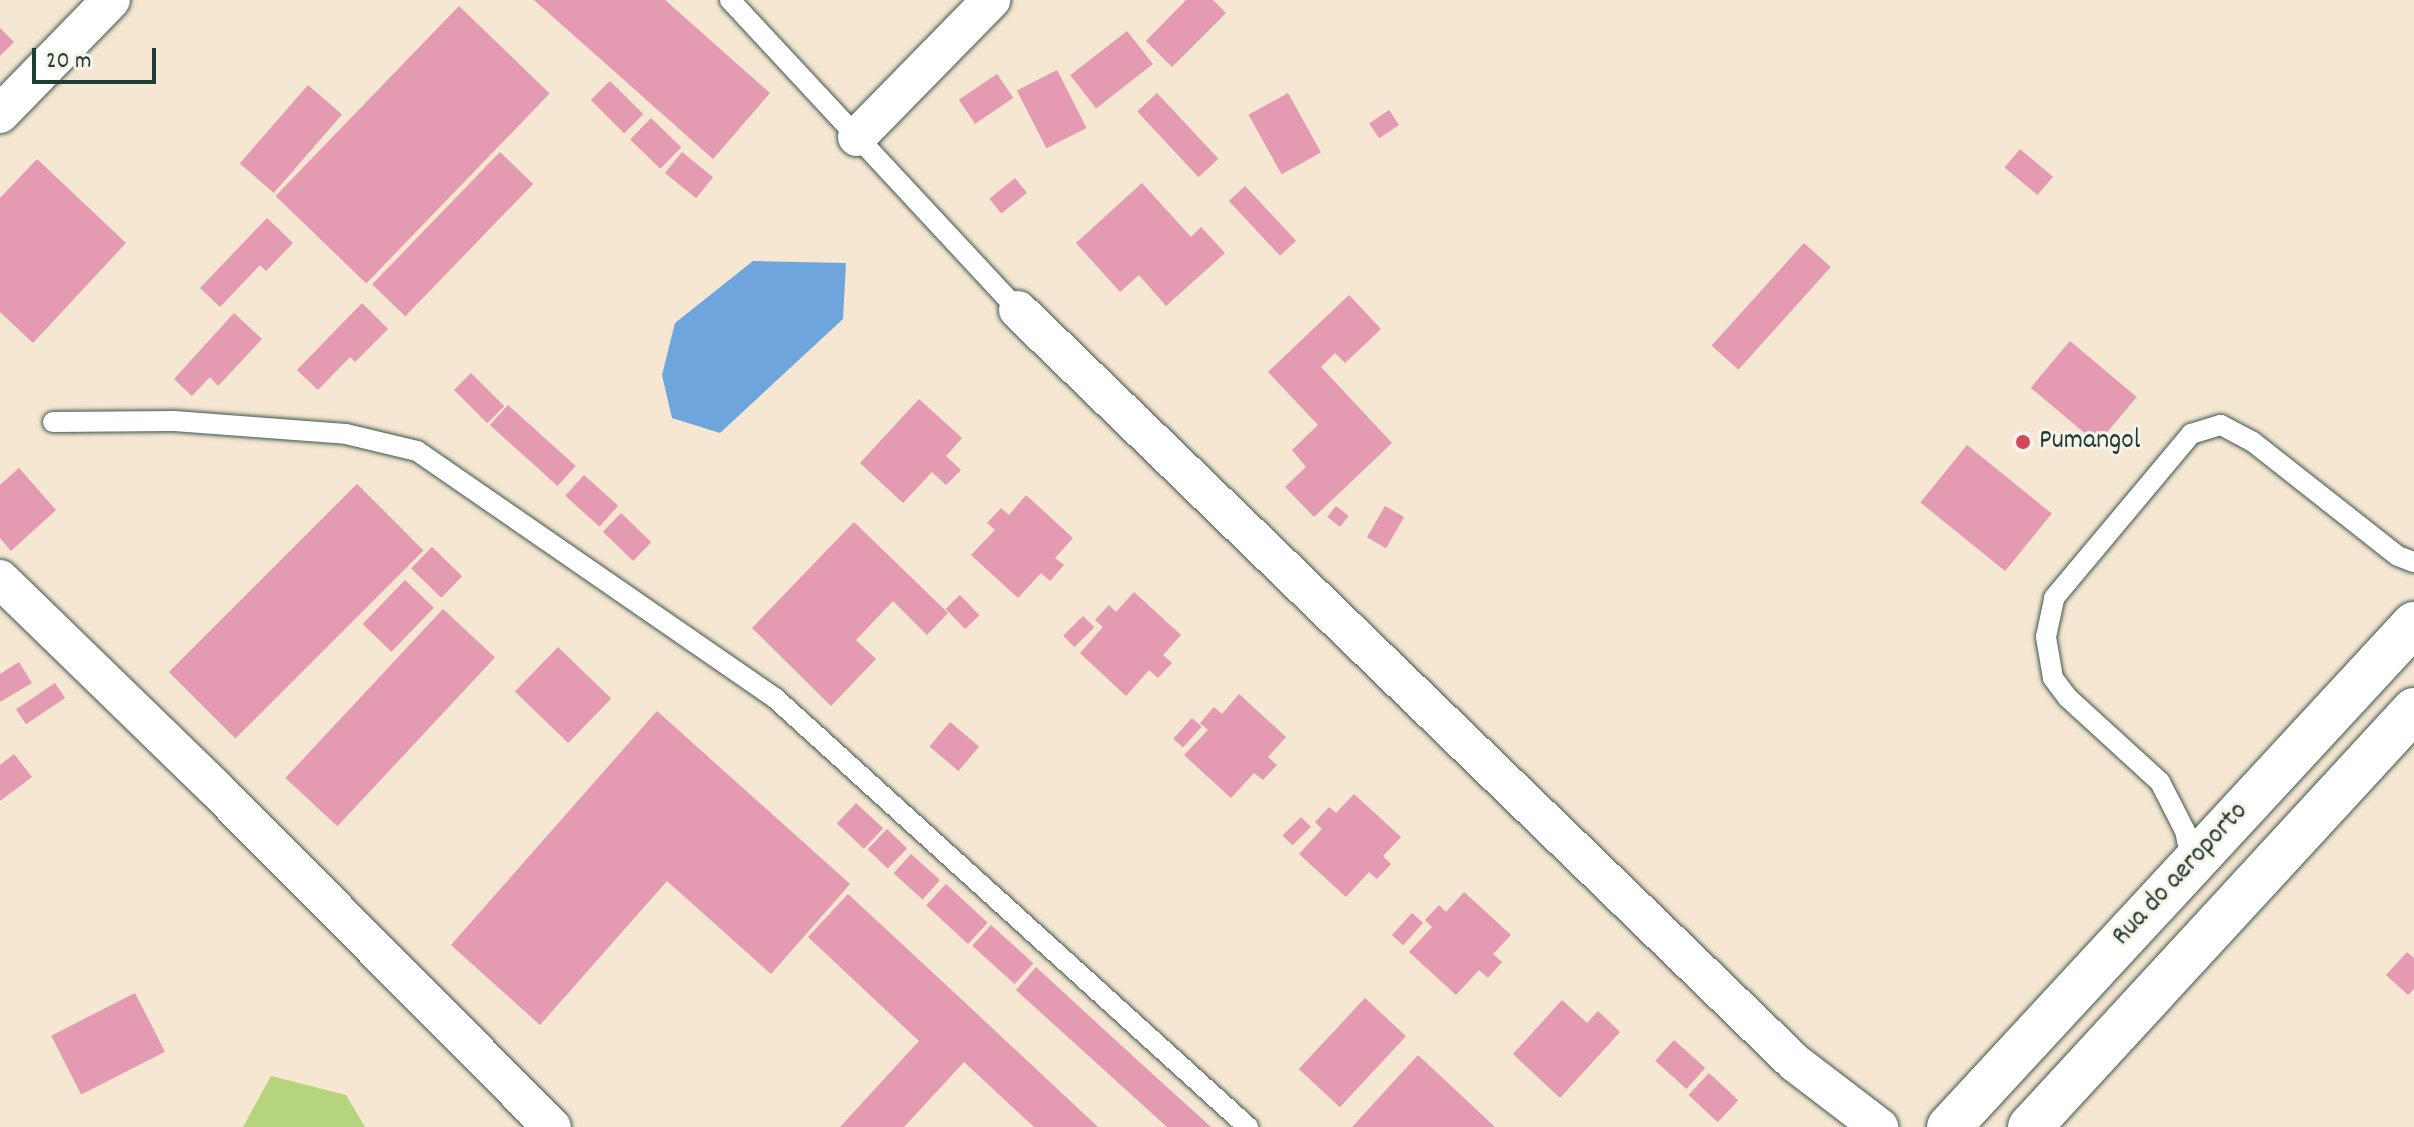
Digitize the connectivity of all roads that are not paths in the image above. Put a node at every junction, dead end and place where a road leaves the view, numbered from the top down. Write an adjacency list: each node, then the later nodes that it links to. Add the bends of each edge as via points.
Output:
1 (111, 0): 4 (street)
2 (730, 0): 5 (lane)
3 (991, 0): 5 (street)
4 (0, 114)
5 (857, 137): 6 (lane)
6 (1018, 310): 15 (street, via 1795,1063)
7 (53, 422): 14 (lane, via 174,421 346,434 417,451 775,698)
8 (2414, 562): 12 (lane, via 2398,556 2253,442 2221,425 2191,434 2054,598 2046,637 2053,678 2160,782 2185,831)
9 (0, 579): 13 (street)
10 (2414, 624): 12 (main road, Rua do aeroporto)
11 (2414, 710): 17 (main road)
12 (2192, 863): 16 (main road, Rua do aeroporto)
13 (552, 1127)
14 (1248, 1127)
15 (1879, 1127)
16 (1949, 1127)
17 (2030, 1127)

